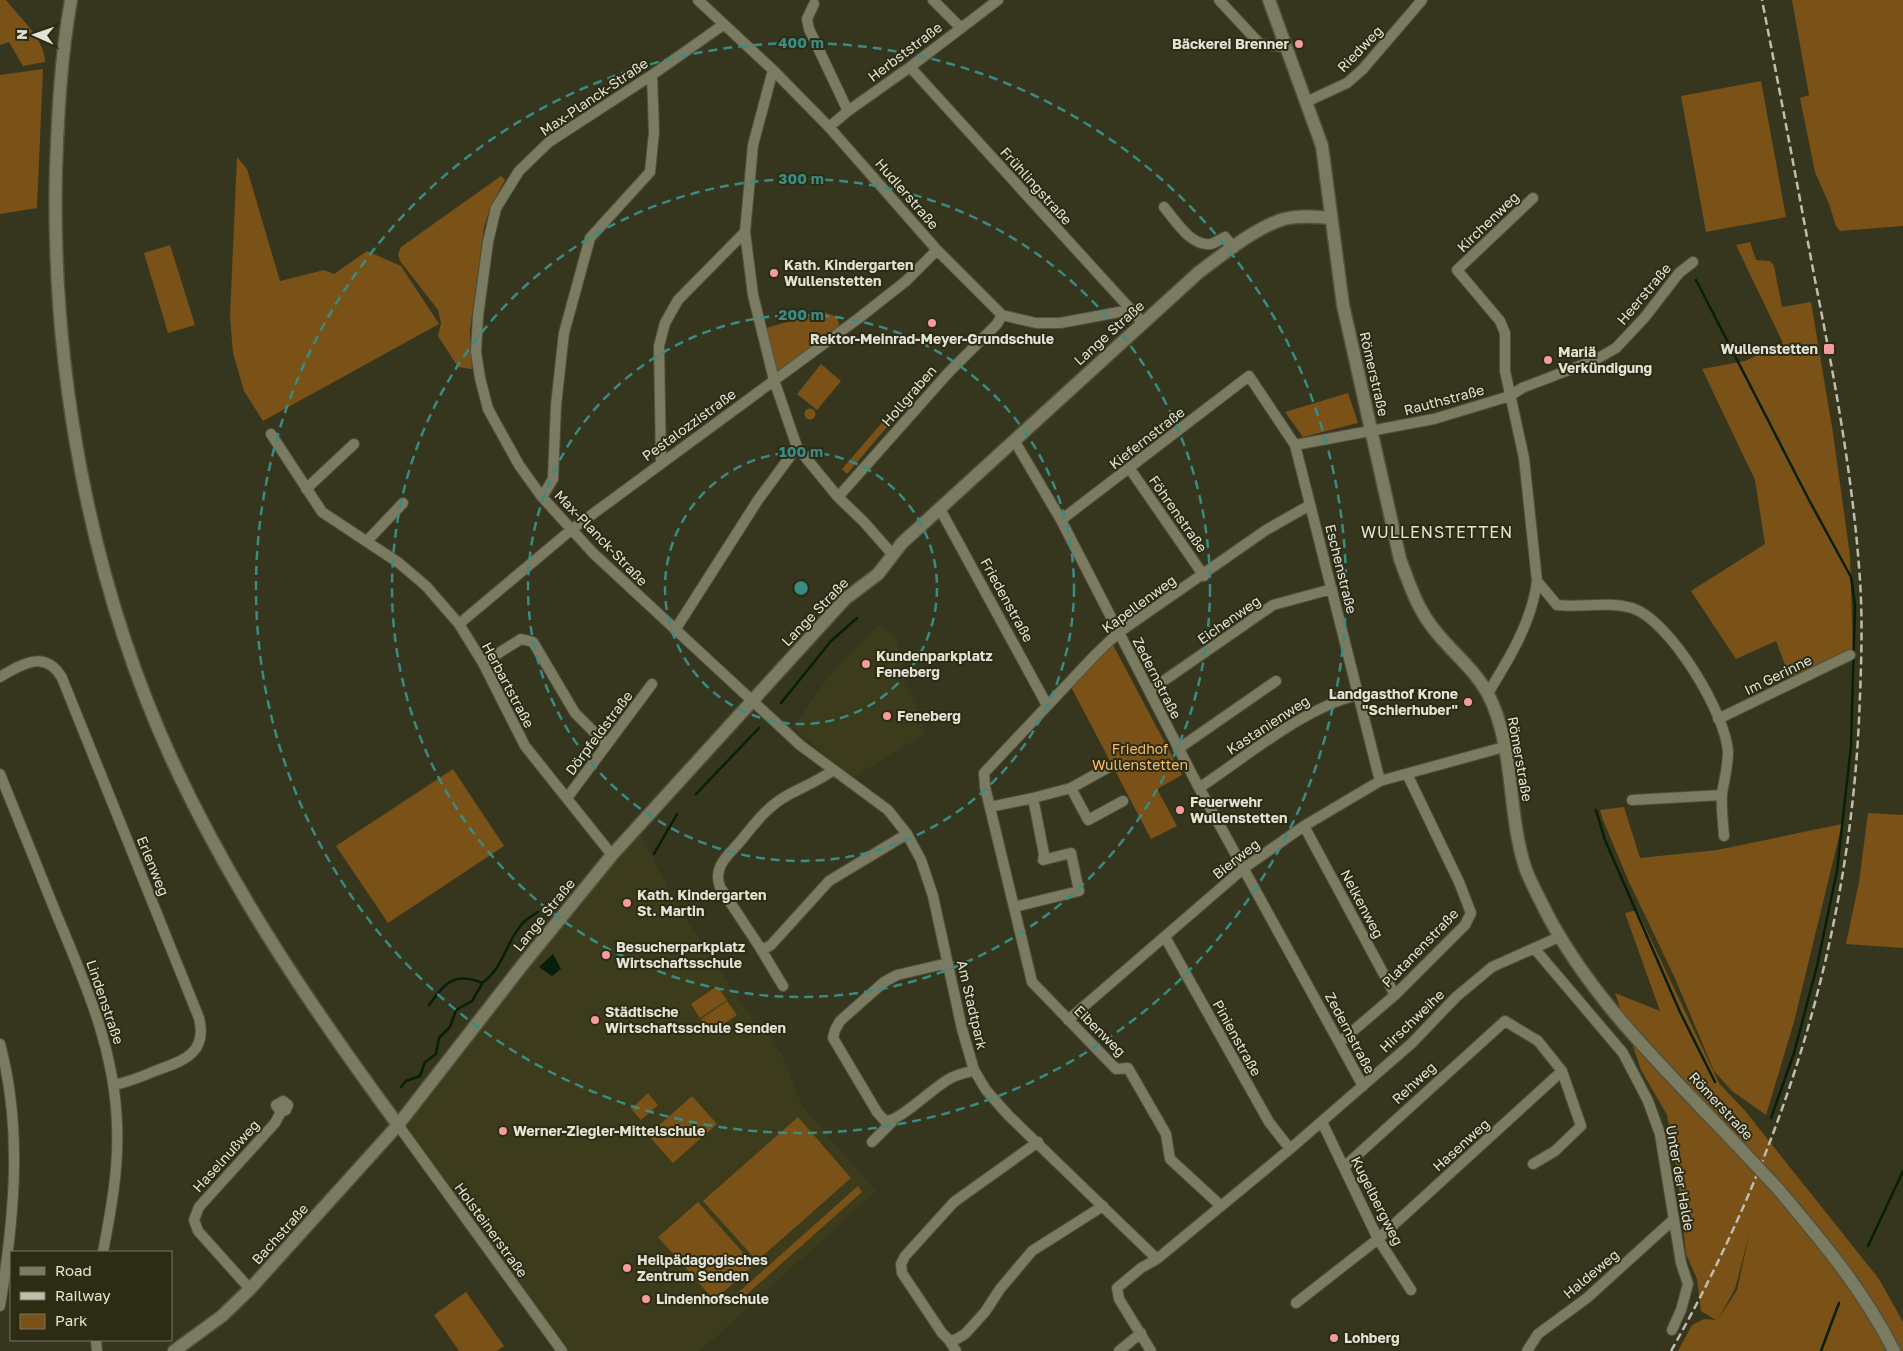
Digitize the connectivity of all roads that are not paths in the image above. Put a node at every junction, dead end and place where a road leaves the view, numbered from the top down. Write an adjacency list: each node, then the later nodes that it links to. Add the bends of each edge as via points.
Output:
1 (71, 0): 106 (street, via 58,120 57,286 66,381 80,465 109,583 136,670 172,759 226,866 286,968)
2 (698, 0): 9 (street, Hudlerstraße)
3 (933, 0): 10 (street)
4 (998, 0): 10 (street, Herbststraße)
5 (1219, 0): 11 (street, via 1260,44)
6 (1269, 0): 11 (street, Römerstraße)
7 (1422, 0): 15 (street, Riedweg, via 1362,70 1347,83)
8 (814, 4): 16 (street, via 807,19 809,29)
9 (723, 25): 13 (street, Hudlerstraße); 14 (street, Max-Planck-Straße)
10 (961, 28): 12 (street, Herbststraße)
11 (1285, 47): 15 (street, Römerstraße)
12 (910, 67): 16 (street, Herbststraße); 25 (street, Frühlingstraße)
13 (774, 70): 17 (street, Hudlerstraße); 21 (street, via 753,145)
14 (652, 75): 40 (street, via 654,132 650,172 590,238 564,334 556,405 553,479); 40 (street, Max-Planck-Straße, via 549,142 519,171 496,208 478,316 476,352 480,378 488,409 519,465)
15 (1306, 102): 20 (street, Römerstraße, via 1322,146)
16 (848, 111): 17 (street, Herbststraße)
17 (829, 127): 23 (street, Hudlerstraße)
18 (1533, 198): 30 (street, Kirchenweg, via 1457,270 1500,321 1505,333)
19 (1164, 207): 22 (street, via 1199,243 1212,244 1225,237)
20 (1331, 218): 22 (street, Lange Straße, via 1284,220); 31 (street, Römerstraße, via 1342,299)
21 (745, 232): 29 (street, via 753,295); 37 (street, via 678,300 665,323 659,346)
22 (1234, 248): 27 (street, Lange Straße, via 1198,273)
23 (937, 250): 26 (street, Hudlerstraße); 29 (street, Pestalozzistraße, via 881,302)
24 (1693, 262): 30 (street, Heerstraße, via 1679,273 1616,348)
25 (1130, 310): 26 (street, via 1060,323 1036,323); 27 (street, Frühlingstraße)
26 (1002, 315): 41 (street, Hollgraben, via 998,324 949,372)
27 (1142, 323): 33 (street, Lange Straße)
28 (1249, 376): 35 (street, Eschenstraße); 38 (street, Kiefernstraße)
29 (774, 380): 36 (street); 37 (street, Pestalozzistraße)
30 (1510, 396): 31 (street, Rauthstraße, via 1434,419); 50 (street, via 1524,458)
31 (1372, 432): 35 (street, Rauthstraße); 61 (street, Römerstraße, via 1400,559 1413,595 1437,634 1470,668)
32 (271, 434): 39 (street, Herbartstraße)
33 (1014, 440): 44 (street, Lange Straße); 45 (street, Zedernstraße)
34 (354, 444): 39 (street)
35 (1295, 445): 43 (street, Eschenstraße)
36 (797, 447): 41 (street); 53 (street, via 758,500)
37 (661, 462): 46 (street, Pestalozzistraße)
38 (1130, 469): 45 (street, Kiefernstraße); 49 (street, Föhrenstraße)
39 (306, 489): 47 (street, Herbartstraße, via 322,512)
40 (542, 497): 46 (street, Max-Planck-Straße)
41 (838, 497): 48 (street)
42 (403, 503): 47 (street)
43 (1310, 505): 49 (street, Kapellenweg, via 1266,530); 51 (street, Eschenstraße)
44 (940, 509): 48 (street, Lange Straße); 64 (street, Friedenstraße)
45 (1061, 520): 54 (street, Zedernstraße)
46 (570, 530): 52 (street, Pestalozzistraße); 53 (street, Max-Planck-Straße)
47 (367, 541): 52 (street, Herbartstraße, via 426,586)
48 (893, 555): 63 (street, Lange Straße, via 878,574 836,608)
49 (1204, 576): 54 (street, Kapellenweg)
50 (1537, 581): 61 (street, via 1535,601 1528,619); 65 (street, via 1557,605 1613,604 1632,608 1652,619 1683,654)
51 (1332, 588): 60 (street, Eichenweg, via 1273,606); 62 (street, Eschenstraße)
52 (459, 624): 56 (street, Herbartstraße)
53 (675, 630): 63 (street, Max-Planck-Straße)
54 (1118, 633): 60 (street, Zedernstraße); 64 (street, Kapellenweg)
55 (1850, 655): 65 (street, Im Gerinne)
56 (483, 663): 66 (street, via 521,640 533,642 575,713); 78 (street, Herbartstraße, via 525,746)
57 (0, 676): 101 (street, Erlenweg, via 36,661 49,664 62,678 199,1018 199,1043 188,1057)
58 (1276, 681): 68 (street)
59 (652, 684): 66 (street, Dörpfeldstraße)
60 (1149, 691): 68 (street, Zedernstraße)
61 (1488, 693): 67 (street, Römerstraße)
62 (1357, 695): 74 (street, Eschenstraße); 76 (street, Kastanienweg, via 1314,711)
63 (753, 701): 70 (street, Am Stadtpark); 86 (street, Lange Straße)
64 (1047, 705): 71 (street, Kapellenweg)
65 (1718, 719): 77 (street, via 1728,752)
66 (606, 744): 78 (street, Dörpfeldstraße)
67 (1504, 747): 73 (street, Bierweg); 90 (street, Römerstraße, via 1525,868)
68 (1178, 748): 76 (street, Zedernstraße)
69 (1109, 767): 75 (street)
70 (832, 770): 84 (street, Am Stadtpark, via 888,810); 91 (street, via 771,807 748,828 718,868 720,887)
71 (984, 773): 82 (street, Eibenweg)
72 (0, 774): 101 (street, Lindenstraße, via 89,993 104,1038)
73 (1407, 774): 74 (street, Bierweg); 95 (street, Platanenstraße, via 1471,913 1465,925)
74 (1380, 782): 83 (street, Bierweg)
75 (1071, 788): 79 (street); 81 (street, via 1088,820)
76 (1199, 788): 87 (street, Zedernstraße)
77 (1722, 795): 80 (street); 85 (street)
78 (567, 798): 86 (street, Herbartstraße)
79 (1033, 798): 82 (street); 88 (street, via 1043,860 1072,853 1079,891)
80 (1632, 800)
81 (1123, 802)
82 (990, 807): 88 (street, Eibenweg)
83 (1304, 826): 87 (street, Bierweg); 95 (street, Nelkenweg)
84 (906, 834): 91 (street, via 829,881 770,945 764,949); 93 (street, Am Stadtpark, via 921,860 928,881)
85 (1724, 836)
86 (612, 855): 106 (street, Lange Straße)
87 (1244, 868): 89 (street, Bierweg); 97 (street, Zedernstraße)
88 (1014, 907): 96 (street, Eibenweg, via 1032,982)
89 (1165, 937): 96 (street, Bierweg); 109 (street, Pinienstraße, via 1268,1122)
90 (1559, 937): 92 (street, Hirschweihe); 131 (street, Römerstraße, bridge, via 1602,999 1779,1190 1833,1254 1865,1298)
91 (759, 946): 94 (street)
92 (1534, 948): 102 (street, Hirschweihe, via 1492,967); 114 (street, Unter der Halde, via 1623,1053 1648,1101 1660,1134)
93 (948, 963): 99 (street, Am Stadtpark); 104 (street, via 897,975 884,982 840,1021 835,1030 833,1038 838,1049 877,1112 885,1121)
94 (783, 986)
95 (1394, 995): 97 (street, Platanenstraße)
96 (1068, 1020): 113 (street, Eibenweg, via 1116,1069 1128,1068 1166,1134 1170,1159)
97 (1340, 1042): 102 (street, Zedernstraße)
98 (0, 1044): 121 (street, via 12,1108 14,1162)
99 (974, 1070): 104 (street, via 937,1086); 108 (street, Am Stadtpark, via 1008,1115)
100 (1562, 1071): 110 (street, via 1581,1126 1555,1151); 111 (street, Rehweg, via 1538,1041 1505,1021); 115 (street, Hasenweg)
101 (114, 1085): 116 (street, Lindenstraße, via 118,1148)
102 (1363, 1086): 105 (street, Hirschweihe)
103 (281, 1112): 118 (street, Haselnußweg, via 275,1123 199,1207 194,1220 198,1231)
104 (892, 1122): 107 (street)
105 (1322, 1122): 109 (street, Hirschweihe); 111 (street, Kugelbergweg)
106 (398, 1125): 118 (street, Bachstraße); 126 (street, Holsteinerstraße)
107 (872, 1142)
108 (1038, 1142): 112 (street, Am Stadtpark); 124 (street, via 954,1202 901,1264 902,1273)
109 (1290, 1148): 113 (street, Hirschweihe)
110 (1534, 1164)
111 (1344, 1167): 115 (street, Kugelbergweg)
112 (1103, 1206): 117 (street, Am Stadtpark); 124 (street, via 1032,1251 965,1334)
113 (1221, 1206): 117 (street, Hirschweihe)
114 (1674, 1219): 122 (street, Unter der Halde, via 1688,1284); 130 (street, Haldeweg, via 1587,1298 1538,1334)
115 (1378, 1239): 119 (street, Kugelbergweg); 120 (street, Hasenweg)
116 (103, 1251)
117 (1157, 1259): 123 (street, via 1117,1288 1119,1299)
118 (250, 1289): 125 (street, Bachstraße, via 222,1316)
119 (1411, 1290)
120 (1296, 1303)
121 (0, 1306)
122 (1672, 1330)
123 (1141, 1333): 128 (street); 129 (street)
124 (949, 1340): 127 (street)
125 (174, 1351)
126 (562, 1351)
127 (956, 1351)
128 (1118, 1351)
129 (1151, 1351)
130 (1527, 1351)
131 (1894, 1351)

